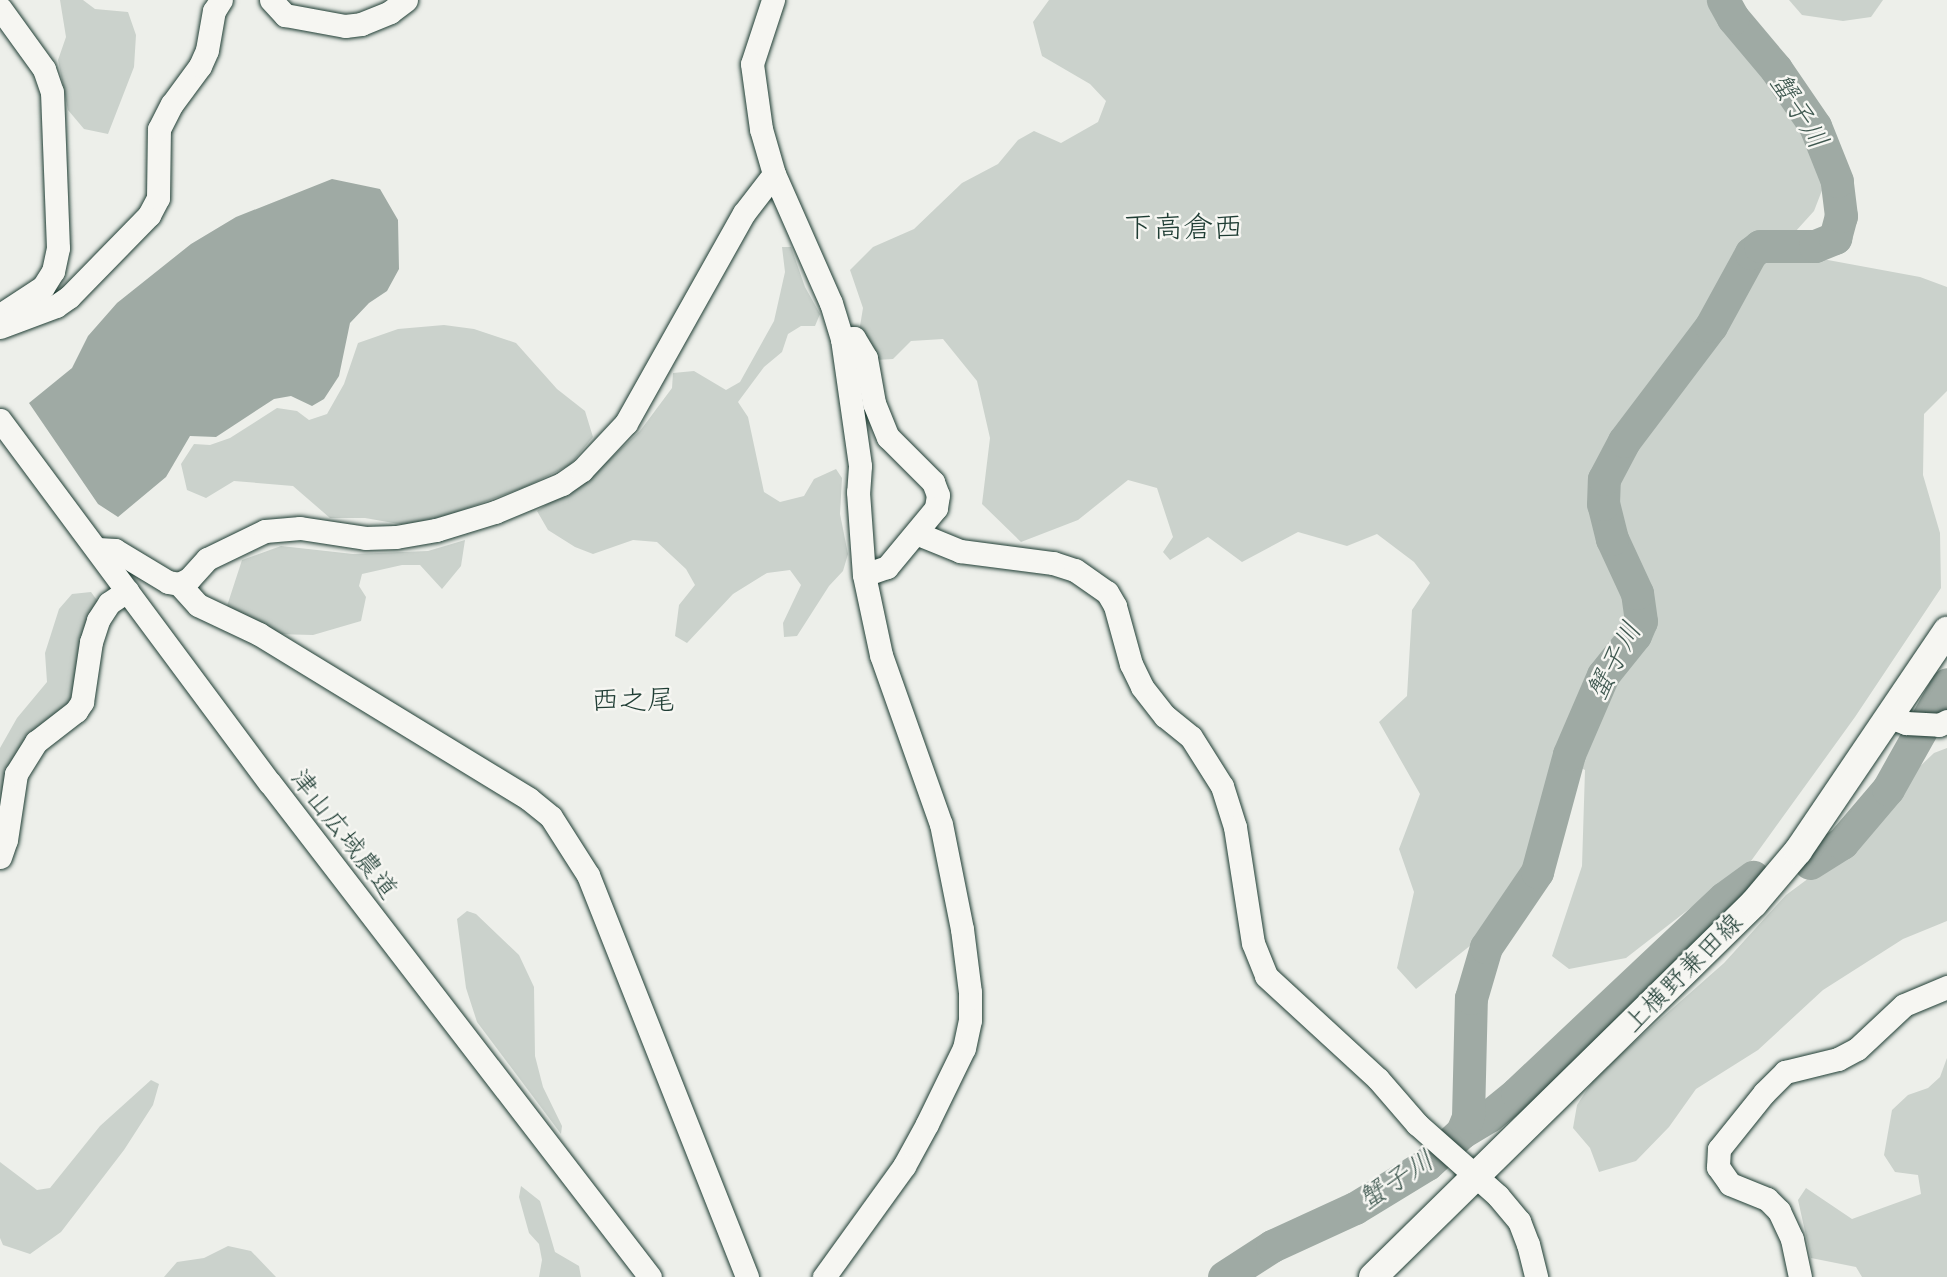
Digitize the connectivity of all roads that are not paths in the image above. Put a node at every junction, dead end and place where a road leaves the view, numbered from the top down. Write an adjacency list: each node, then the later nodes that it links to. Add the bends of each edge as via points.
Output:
1 (221, 0): 8 (street, via 214,10 200,66 159,129 158,198 149,215 62,302)
2 (271, 0): 3 (street, via 285,15 345,26 371,20)
3 (406, 0)
4 (773, 0): 6 (street, via 752,64 761,129)
5 (0, 8): 7 (street, via 39,61 52,92 58,248 53,271 43,287)
6 (774, 174): 9 (street, via 831,303); 14 (street, via 744,213 625,423 582,470 562,484 495,512 396,537 365,538 300,528 265,531 207,559)
7 (0, 315)
8 (0, 327)
9 (842, 340): 11 (street, via 853,338 866,358 874,403 888,437 933,482 938,495 936,508); 13 (street, via 860,466)
10 (0, 420): 12 (street, 津山広域農道)
11 (916, 533): 13 (street, via 887,567); 21 (street, via 960,551 1053,563 1075,570 1107,592 1142,687 1165,716 1191,737 1222,786 1235,827 1253,943 1266,976)
12 (98, 550): 14 (street, via 115,550 167,582); 15 (street, 津山広域農道)
13 (864, 575): 24 (street, via 881,655 941,824 962,929 971,1020 964,1048 904,1166)
14 (179, 584): 23 (street, via 198,604 269,640 529,799 551,817 589,875)
15 (127, 591): 19 (street, via 109,603 98,620 82,702 36,742 16,774); 22 (street, 津山広域農道)
16 (1947, 631): 17 (main road, 上横野兼田線)
17 (1898, 720): 18 (street); 21 (main road, 上横野兼田線, via 1754,903)
18 (1943, 723)
19 (0, 857)
20 (1947, 987): 27 (street, via 1904,1005 1857,1049 1785,1072 1719,1149 1718,1167 1730,1184 1767,1199 1779,1211 1792,1239)
21 (1477, 1176): 25 (main road, 上横野兼田線); 26 (street, via 1519,1221)
22 (650, 1277)
23 (747, 1277)
24 (824, 1277)
25 (1373, 1277)
26 (1536, 1277)
27 (1800, 1277)

